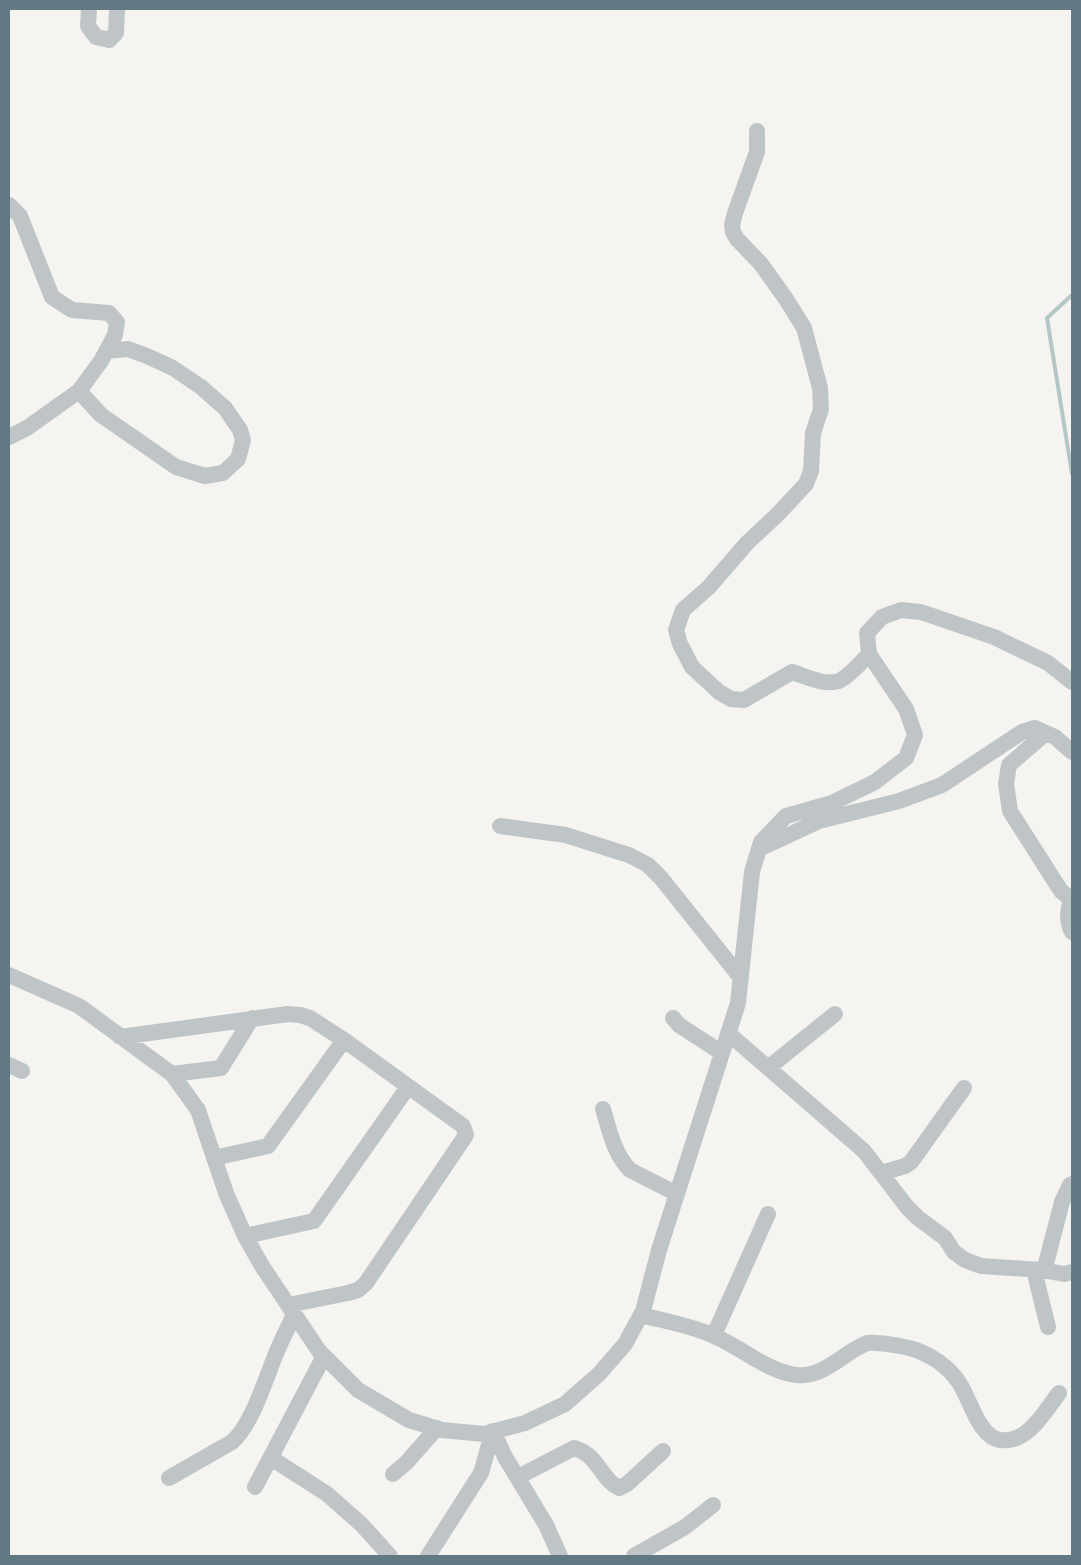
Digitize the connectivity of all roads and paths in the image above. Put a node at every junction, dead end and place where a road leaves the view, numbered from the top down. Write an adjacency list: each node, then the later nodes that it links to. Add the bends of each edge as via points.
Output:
1 (89, 9): 2 (street, via 88,26 96,37 109,40 116,33)
2 (117, 9)
3 (757, 131): 8 (street, via 757,152 735,213 733,232 761,264 804,328 820,388 821,410 813,433 811,471 806,484 709,587 683,610 676,630 692,667 731,699 744,700 792,672 821,681 839,681)
4 (9, 205): 5 (street, via 20,216 52,297 72,310 109,313 117,322 116,335)
5 (106, 351): 6 (street); 6 (street, via 128,349 147,356 173,368 201,387 225,408 240,430 243,440 238,459 223,473 205,476 176,467 102,415)
6 (79, 391): 7 (street)
7 (9, 437)
8 (869, 654): 9 (street, via 866,633 882,617 901,610 921,612 994,637 1048,663); 13 (street, via 906,709 915,735 906,758 875,782 832,803 786,816)
9 (1072, 682)
10 (1046, 733): 11 (street); 13 (street, via 1035,728 1022,732 942,785 899,801 819,821); 14 (street, via 1009,765 1006,784 1010,811 1061,891)
11 (1072, 752)
12 (500, 826): 17 (street, via 566,835 629,855 648,865)
13 (759, 848): 17 (street, via 752,872)
14 (1071, 899): 15 (street, via 1067,913)
15 (1072, 932)
16 (9, 975): 22 (street, via 79,1006)
17 (741, 978): 21 (street, via 738,1003)
18 (835, 1014): 25 (street)
19 (252, 1018): 22 (street); 23 (street, via 300,1014); 26 (street, via 220,1068)
20 (673, 1018): 24 (street, via 678,1025)
21 (728, 1033): 24 (street); 25 (street)
22 (120, 1037): 26 (street)
23 (344, 1040): 27 (street); 30 (street, via 268,1146)
24 (722, 1053): 33 (street)
25 (768, 1068): 31 (street, via 864,1150)
26 (172, 1074): 30 (street, via 198,1110)
27 (408, 1087): 35 (street, via 314,1221); 38 (street, via 463,1126 466,1134 366,1283 358,1290)
28 (964, 1088): 31 (street, via 911,1162)
29 (603, 1109): 33 (street, via 613,1142 625,1165)
30 (214, 1158): 35 (street)
31 (881, 1173): 36 (street, via 907,1207 945,1238 954,1252 965,1260 981,1266)
32 (1072, 1184): 36 (street, via 1062,1202)
33 (677, 1194): 39 (street)
34 (768, 1214): 41 (street)
35 (245, 1236): 38 (street)
36 (1039, 1270): 37 (street); 40 (street)
37 (1072, 1272)
38 (291, 1310): 42 (street); 50 (street, via 263,1389 239,1435)
39 (642, 1315): 41 (street); 45 (street, via 625,1344 599,1374 565,1404 525,1423)
40 (1048, 1327)
41 (714, 1335): 43 (street, via 780,1371 796,1375 809,1375 825,1369 866,1343 927,1354 958,1381 982,1428 992,1438 1002,1441 1029,1431)
42 (324, 1356): 44 (street, via 358,1390 409,1420); 47 (street)
43 (1060, 1393)
44 (437, 1428): 45 (street, via 484,1434); 48 (street)
45 (493, 1431): 49 (street); 54 (street, via 481,1473)
46 (663, 1451): 49 (street, via 627,1484 618,1488 587,1454 574,1448)
47 (271, 1458): 51 (street); 53 (street, via 327,1494)
48 (393, 1474)
49 (518, 1476): 55 (street)
50 (169, 1478)
51 (254, 1487)
52 (713, 1505): 56 (street, via 684,1527)
53 (390, 1556)
54 (428, 1556)
55 (560, 1556)
56 (634, 1556)

